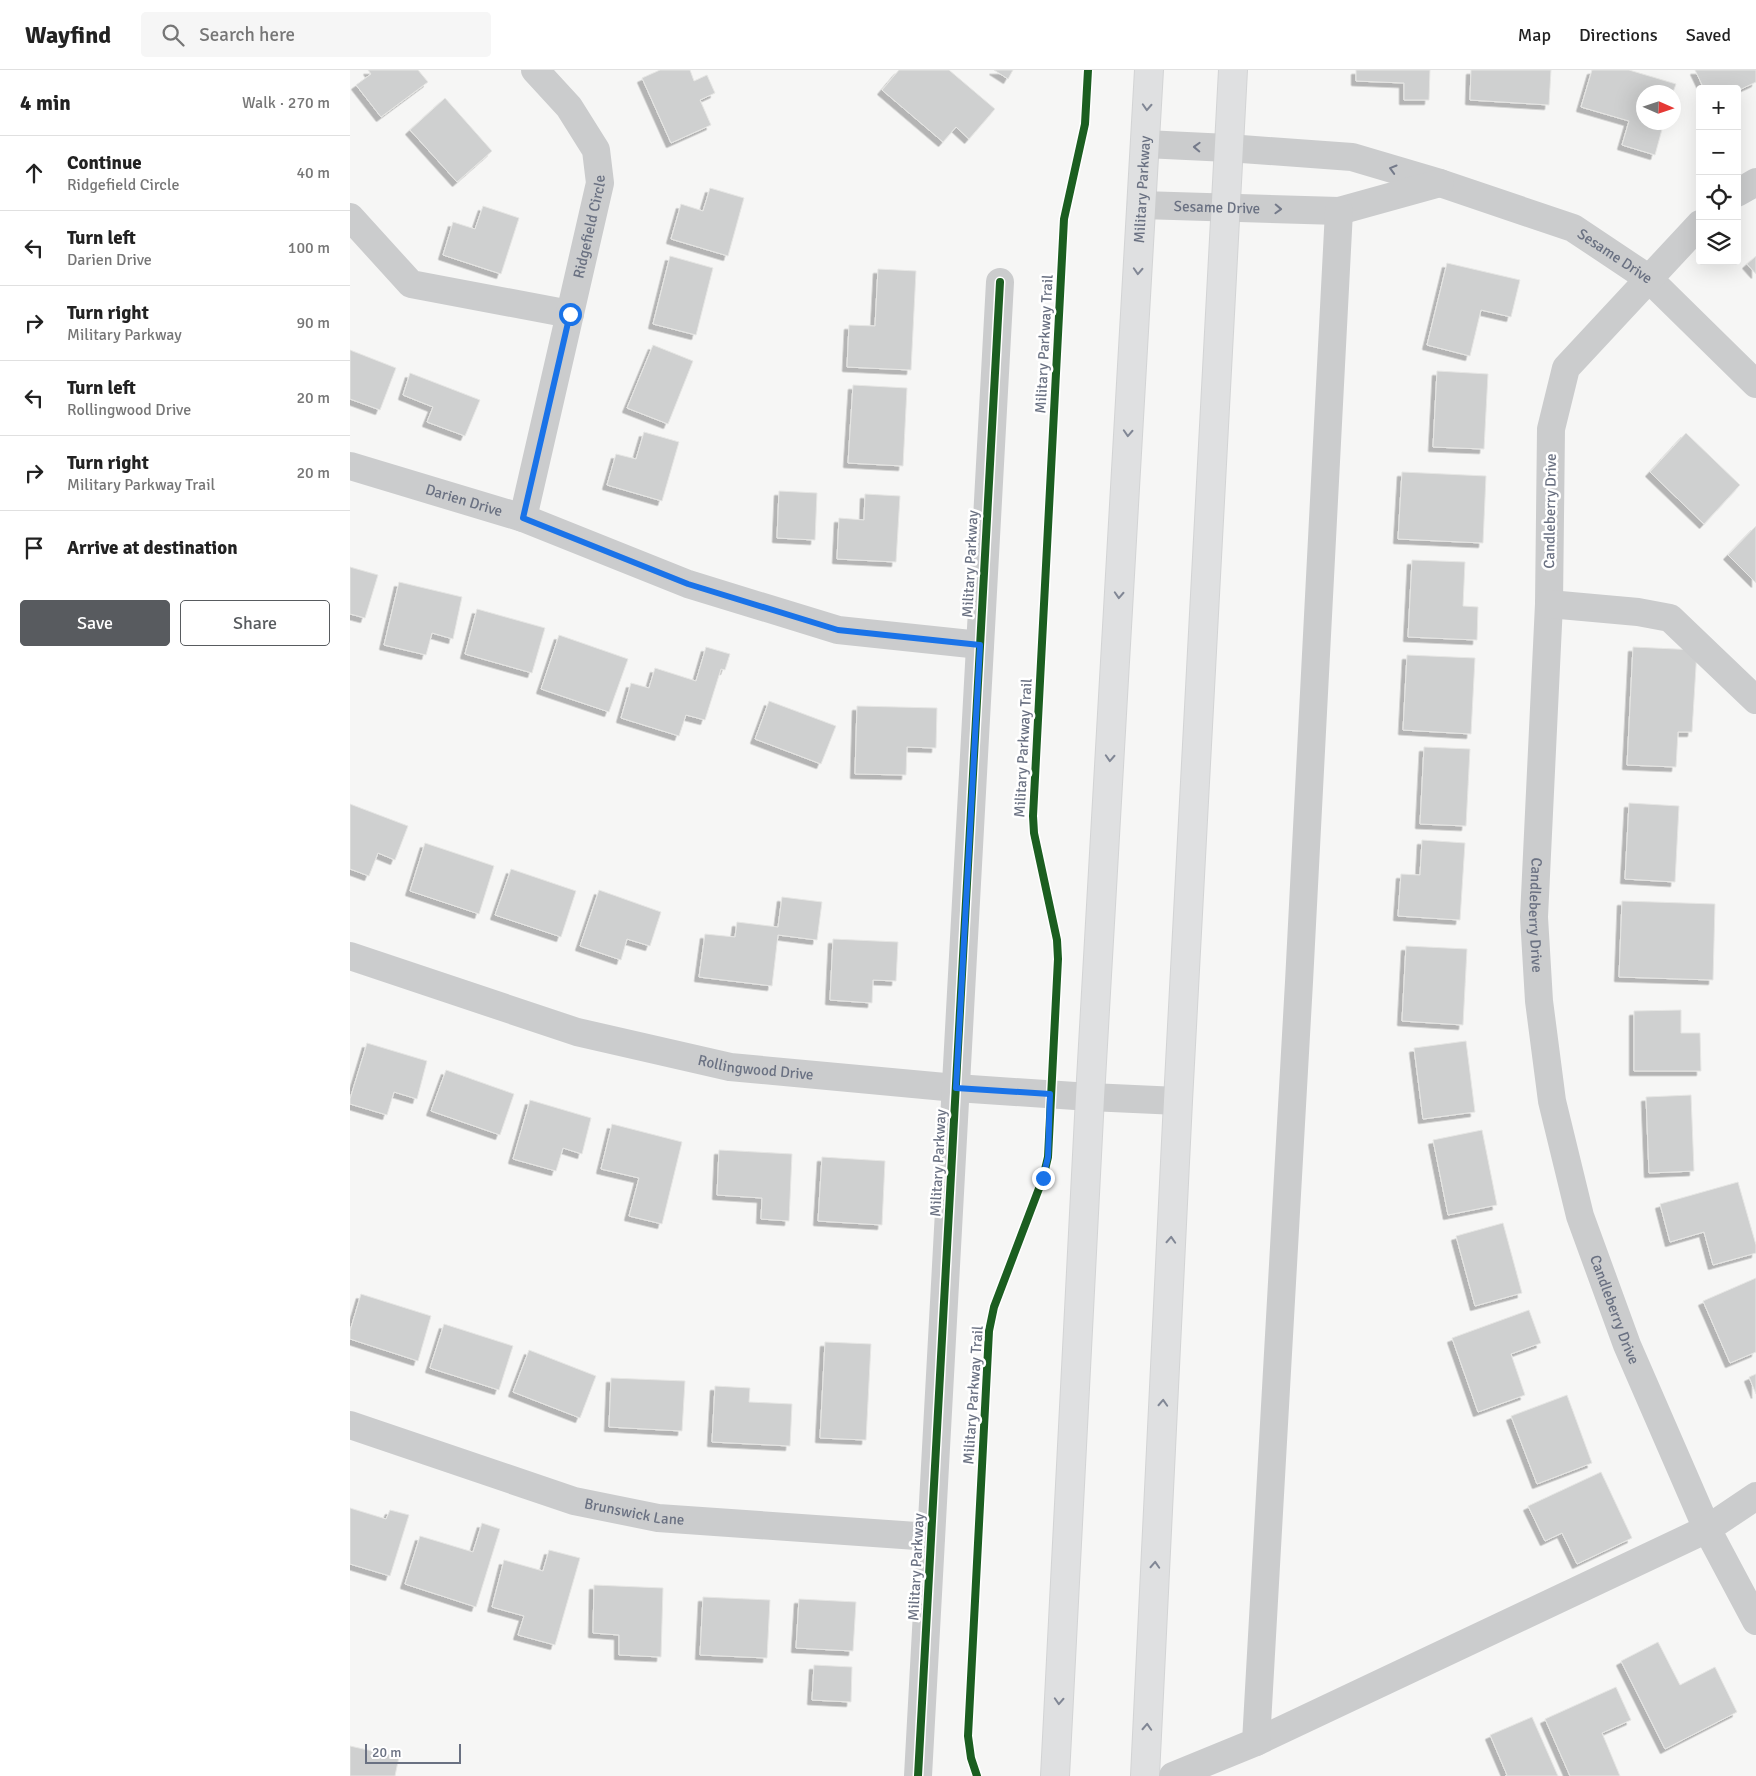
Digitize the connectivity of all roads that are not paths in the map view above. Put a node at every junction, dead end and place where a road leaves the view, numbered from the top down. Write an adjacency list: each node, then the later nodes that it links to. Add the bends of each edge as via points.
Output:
1 (535, 70): 16 (street, Ridgefield Circle, via 569,107 596,150 600,183)
2 (1148, 70): 4 (main road, Military Parkway, one-way to 4)
3 (1233, 70): 5 (main road)
4 (1145, 144): 5 (street, Sesame Drive, one-way to 4); 9 (main road, Military Parkway)
5 (1228, 148): 7 (street, Sesame Drive, one-way to 5, via 1352,158); 10 (main road)
6 (1756, 182): 8 (street)
7 (1440, 183): 11 (street, Sesame Drive); 14 (street, Sesame Drive, via 1573,228)
8 (1741, 191)
9 (1142, 205): 10 (street, Sesame Drive); 25 (main road, Military Parkway, one-way to 25)
10 (1225, 208): 11 (street, Sesame Drive, one-way to 11); 26 (main road)
11 (1339, 211): 32 (street)
12 (350, 217): 16 (street, via 411,284)
13 (1696, 228): 14 (street, Candleberry Drive)
14 (1648, 278): 17 (street, Sesame Drive); 20 (street, Candleberry Drive, via 1566,368 1551,429)
15 (1000, 282): 21 (street, Military Parkway)
16 (570, 314): 19 (street, Ridgefield Circle)
17 (1756, 384)
18 (350, 466): 19 (street, Darien Drive)
19 (523, 518): 21 (street, Darien Drive, via 688,584 838,630)
20 (1549, 604): 22 (street, via 1670,618); 29 (street, Candleberry Drive, via 1534,917 1538,1001 1552,1101 1580,1216 1627,1346)
21 (980, 645): 24 (street, Military Parkway)
22 (1756, 700)
23 (350, 956): 24 (street, Rollingwood Drive, via 578,1032 730,1067)
24 (956, 1088): 25 (street, Rollingwood Drive); 30 (street, Military Parkway)
25 (1090, 1097): 26 (street, Rollingwood Drive); 34 (main road, Military Parkway, one-way to 34)
26 (1178, 1101): 35 (main road, one-way to 26)
27 (350, 1425): 30 (street, Brunswick Lane, via 574,1501 658,1518)
28 (1756, 1496): 29 (street)
29 (1707, 1529): 31 (street, Candleberry Drive); 32 (street)
30 (931, 1537): 33 (street, Military Parkway)
31 (1756, 1621)
32 (1256, 1742): 36 (street)
33 (918, 1776)
34 (1056, 1776)
35 (1145, 1776)
36 (1173, 1776)

